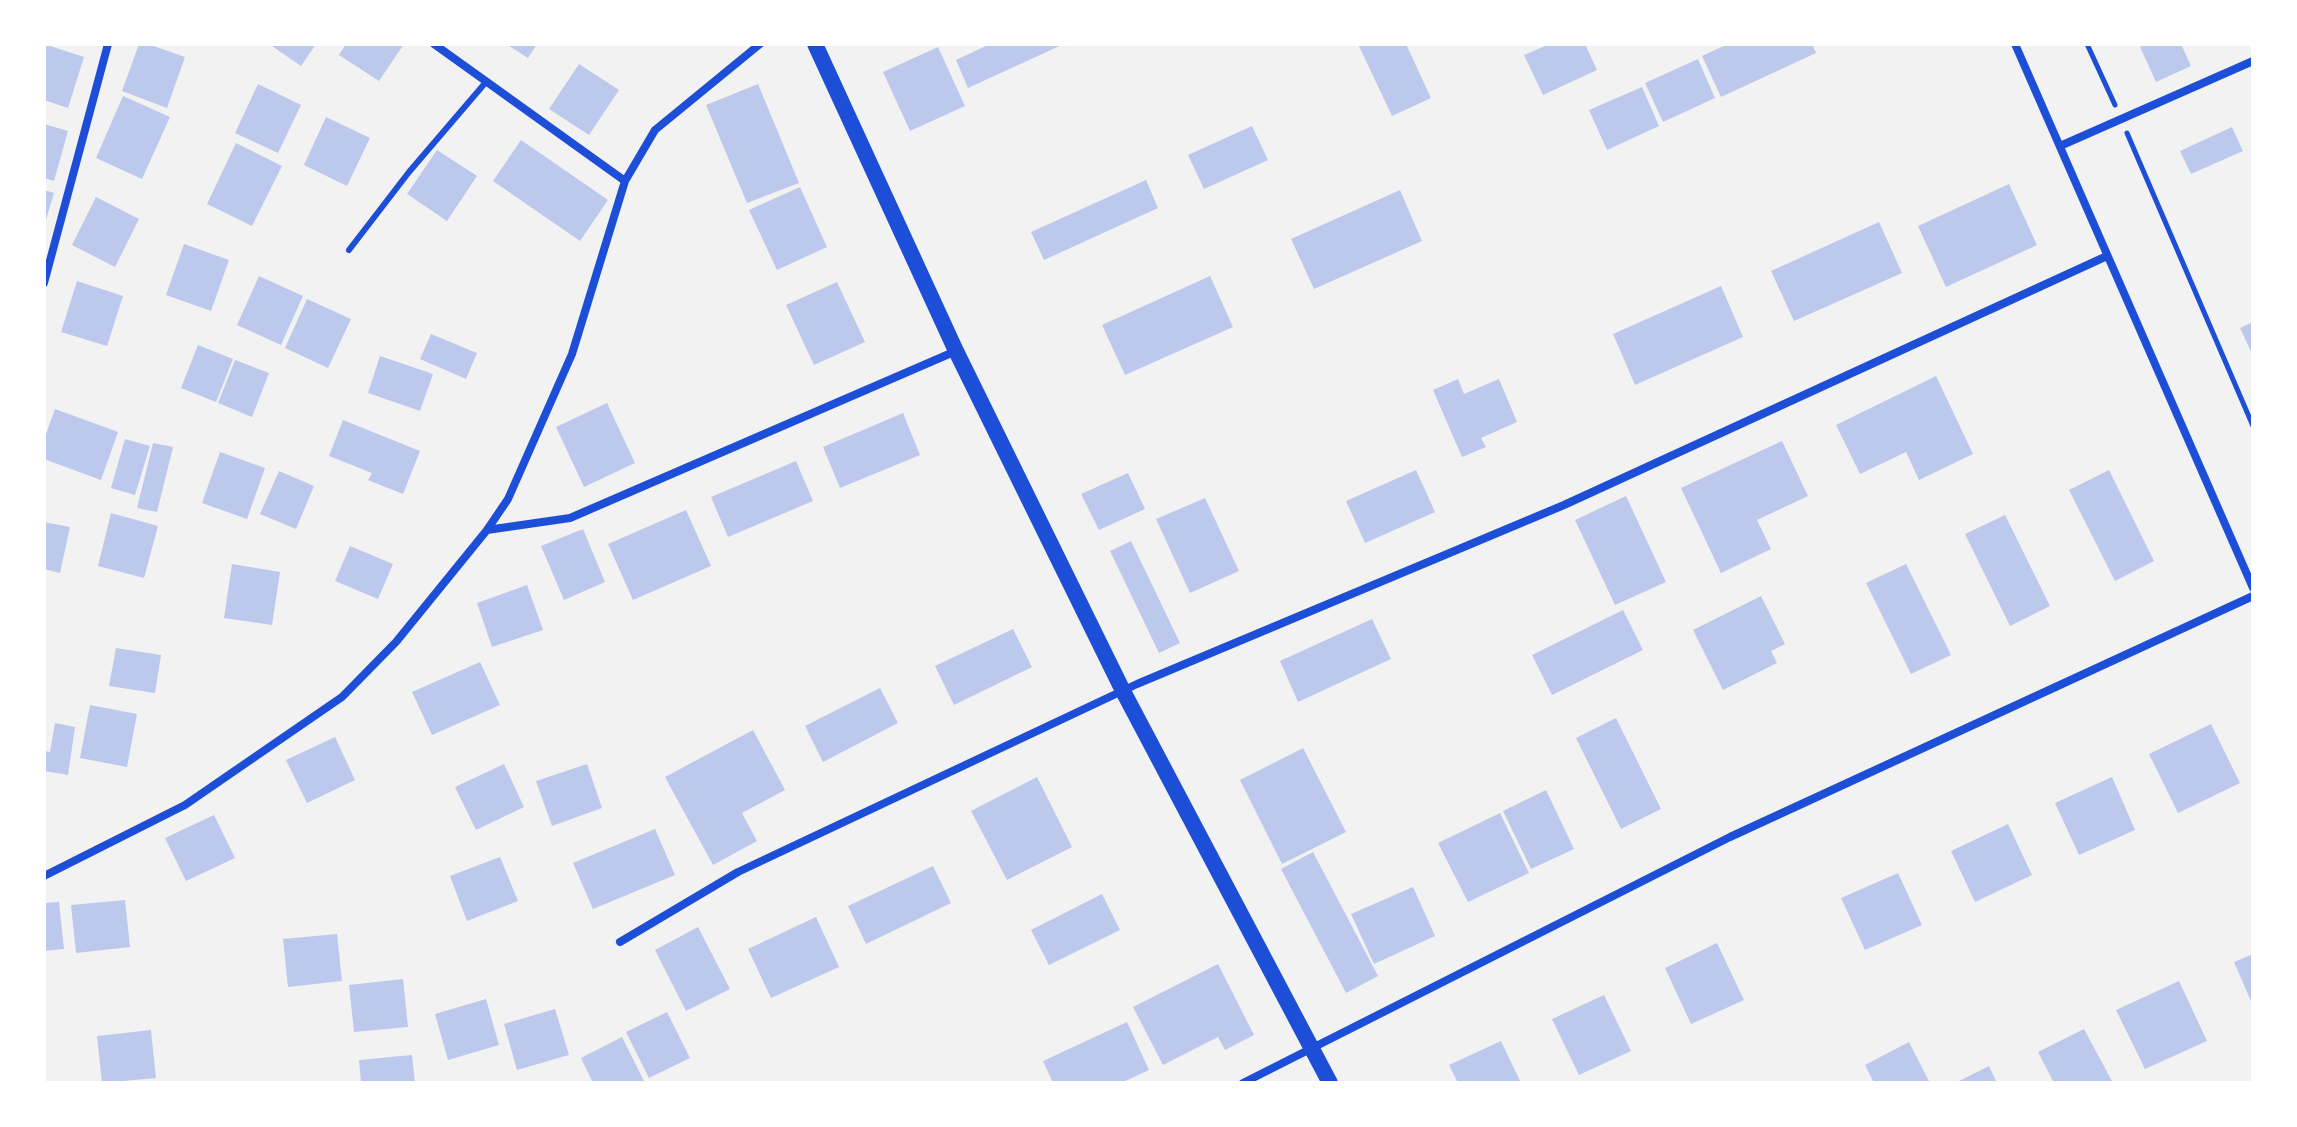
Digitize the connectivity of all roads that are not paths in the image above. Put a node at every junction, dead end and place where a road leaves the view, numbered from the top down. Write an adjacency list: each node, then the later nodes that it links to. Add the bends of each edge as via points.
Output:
1 (108, 44): 12 (street)
2 (434, 44): 7 (street)
3 (760, 44): 9 (street, via 655,130)
4 (815, 44): 13 (main road)
5 (2015, 44): 8 (street)
6 (2253, 61): 8 (street)
7 (486, 82): 9 (street); 10 (lane)
8 (2060, 146): 11 (street)
9 (625, 181): 14 (street, via 572,354 508,499)
10 (349, 250)
11 (2107, 256): 15 (street); 17 (street, via 1564,505)
12 (44, 283)
13 (956, 351): 14 (street, via 570,518); 17 (main road)
14 (487, 530): 18 (street, via 396,642 342,697 185,805)
15 (2253, 588)
16 (2253, 596): 20 (street, via 1730,837)
17 (1124, 693): 19 (street, via 738,872); 20 (main road)
18 (44, 876)
19 (620, 942)
20 (1312, 1049): 21 (street); 22 (main road)
21 (1243, 1083)
22 (1330, 1083)

